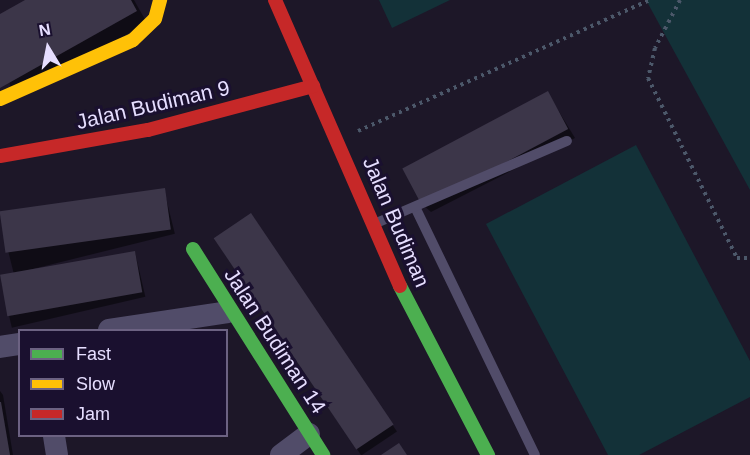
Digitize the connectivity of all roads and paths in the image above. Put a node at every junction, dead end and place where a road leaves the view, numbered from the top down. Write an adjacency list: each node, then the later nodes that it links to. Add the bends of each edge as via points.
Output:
1 (160, 0): 6 (street, via 155,19 133,40)
2 (275, 0): 5 (street, Jalan Budiman)
3 (650, 0): 7 (path)
4 (680, 0): 13 (path, via 655,48 648,78 737,258)
5 (314, 86): 7 (street, Jalan Budiman); 9 (street, Jalan Budiman 9, via 148,130)
6 (0, 99)
7 (339, 140): 11 (street, Jalan Budiman)
8 (567, 141): 10 (lane)
9 (0, 156)
10 (416, 209): 11 (lane); 24 (lane)
11 (374, 224): 23 (street, Jalan Budiman, via 458,406)
12 (194, 249): 14 (street, Jalan Budiman 14)
13 (750, 258)
14 (228, 312): 15 (street); 18 (street, Jalan Budiman 14)
15 (116, 329)
16 (18, 344): 17 (street)
17 (0, 347)
18 (309, 434): 21 (street); 22 (street, Jalan Budiman 14)
19 (54, 437): 20 (street)
20 (57, 455)
21 (281, 455)
22 (323, 455)
23 (488, 455)
24 (536, 455)

